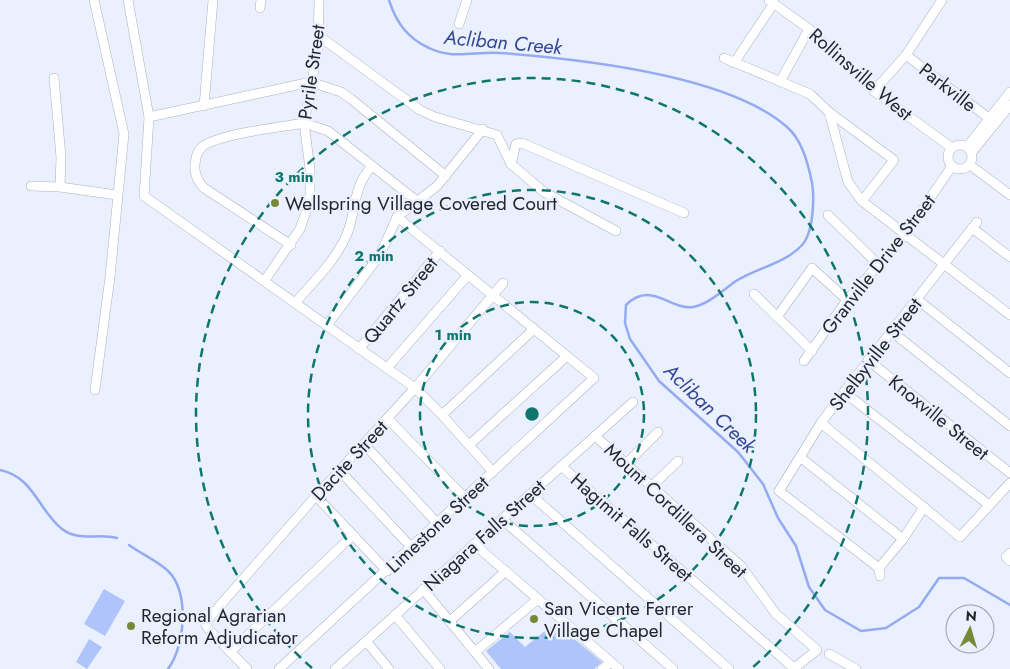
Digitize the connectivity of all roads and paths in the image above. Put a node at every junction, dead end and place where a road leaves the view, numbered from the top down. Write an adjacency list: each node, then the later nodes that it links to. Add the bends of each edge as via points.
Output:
1 (94, 0): 34 (street, via 124,134)
2 (128, 0): 21 (street)
3 (213, 0): 19 (street)
4 (319, 0): 10 (street, Pyrile Street)
5 (467, 0): 8 (street)
6 (942, 0): 11 (street)
7 (771, 2): 9 (street, Rollinsville West); 13 (street)
8 (459, 24)
9 (809, 29): 15 (street); 17 (street, Rollinsville West)
10 (319, 36): 16 (street, Pyrile Street); 24 (street, via 420,110)
11 (906, 55): 17 (street); 22 (street, Parkville)
12 (724, 58): 13 (street)
13 (734, 63): 15 (street)
14 (54, 78): 33 (street, via 61,157)
15 (781, 80): 20 (street, via 810,94)
16 (311, 82): 19 (street); 23 (street, Pyrile Street); 31 (street, via 341,92)
17 (874, 91): 25 (street, Rollinsville West)
18 (1009, 99): 22 (street); 26 (street)
19 (204, 106): 21 (street)
20 (829, 112): 36 (street, via 848,182); 36 (street, via 894,160)
21 (149, 117): 49 (street, via 144,196)
22 (990, 119): 26 (street)
23 (304, 122): 29 (street, via 328,131); 43 (street, Pyrile Street, via 310,200); 43 (street, via 213,140 196,154 197,181 204,188)
24 (483, 129): 27 (street, via 497,135); 31 (street)
25 (952, 148): 26 (street, via 958,145); 30 (street, via 948,157)
26 (969, 149): 28 (street, via 973,158)
27 (511, 164): 38 (street, via 516,144 522,143); 41 (street, via 544,192)
28 (970, 165): 30 (street, via 962,170); 35 (street)
29 (372, 166): 37 (street); 55 (street, via 358,185 352,218 341,246)
30 (952, 166): 42 (street, Granville Drive Street)
31 (446, 176): 37 (street)
32 (31, 186): 33 (street)
33 (60, 186): 34 (street)
34 (117, 195): 69 (street)
35 (1010, 195)
36 (862, 201): 42 (street)
37 (418, 202): 40 (street)
38 (684, 213)
39 (828, 216): 47 (street)
40 (397, 217): 44 (street); 58 (street, via 380,255)
41 (616, 231)
42 (905, 235): 46 (street); 47 (street, Granville Drive Street)
43 (291, 245): 49 (street, Pyrile Street)
44 (440, 251): 48 (street); 61 (street, Quartz Street)
45 (1010, 257): 46 (street, Shelbyville Street, via 974,225)
46 (944, 264): 54 (street, Shelbyville Street); 56 (street)
47 (879, 265): 53 (street, Granville Drive Street)
48 (468, 275): 52 (street); 66 (street)
49 (265, 280): 55 (street)
50 (503, 283): 52 (street, Dacite Street)
51 (754, 294): 57 (street)
52 (492, 295): 59 (street); 68 (street, Dacite Street)
53 (847, 300): 57 (street, via 812,268); 62 (street, Granville Drive Street)
54 (918, 300): 60 (street, Shelbyville Street); 67 (street)
55 (296, 302): 58 (street)
56 (1010, 315)
57 (777, 317): 62 (street)
58 (327, 325): 61 (street)
59 (534, 330): 63 (street); 72 (street)
60 (891, 331): 64 (street, Shelbyville Street); 75 (street)
61 (359, 349): 66 (street)
62 (812, 351): 65 (street, Granville Drive Street)
63 (567, 356): 79 (street); 85 (street, Limestone Street, via 594,378)
64 (868, 360): 70 (street, Shelbyville Street); 86 (street, Knoxville Street)
65 (804, 361)
66 (387, 368): 68 (street)
67 (1010, 373)
68 (415, 388): 72 (street); 73 (street, Dacite Street)
69 (95, 390)
70 (844, 392): 74 (street, Shelbyville Street); 92 (street)
71 (633, 402): 77 (street, Niagara Falls Street)
72 (442, 414): 79 (street)
73 (388, 419): 78 (street, Dacite Street); 91 (street)
74 (821, 423): 80 (street, Shelbyville Street); 93 (street)
75 (1010, 426)
76 (658, 432): 82 (street)
77 (595, 436): 82 (street, Mount Cordillera Street); 83 (street, Niagara Falls Street)
78 (364, 444): 84 (street, Dacite Street); 95 (street)
79 (469, 445): 85 (street)
80 (800, 456): 97 (street); 97 (street, Shelbyville Street, via 779,490 879,572)
81 (678, 461): 88 (street)
82 (626, 464): 88 (street, Mount Cordillera Street)
83 (561, 466): 89 (street, Niagara Falls Street); 121 (street, Hagimit Falls Street)
84 (340, 471): 90 (street, Dacite Street); 99 (street)
85 (492, 472): 91 (street, Limestone Street)
86 (1010, 474)
87 (1010, 483): 92 (street)
88 (652, 486): 121 (street, Mount Cordillera Street, via 741,566 776,614 817,650)
89 (530, 494): 94 (street, Niagara Falls Street); 120 (street)
90 (316, 496): 96 (street); 107 (street, Dacite Street, via 208,619 209,630)
91 (465, 498): 95 (street, Limestone Street)
92 (989, 505): 93 (street, via 960,537)
93 (924, 507): 97 (street)
94 (502, 519): 98 (street, Niagara Falls Street); 119 (street)
95 (437, 523): 99 (street, Limestone Street)
96 (353, 535): 100 (street); 107 (street)
97 (903, 539)
98 (474, 544): 101 (street); 102 (street, Niagara Falls Street)
99 (412, 548): 100 (street, Limestone Street)
100 (387, 571): 112 (street, Limestone Street)
101 (506, 571): 103 (street); 105 (street)
102 (423, 589): 104 (street, Niagara Falls Street); 105 (street)
103 (538, 599): 108 (street); 110 (street)
104 (395, 615): 106 (street, Niagara Falls Street); 115 (street)
105 (450, 621): 108 (street)
106 (366, 641): 113 (street, Niagara Falls Street); 114 (street)
107 (230, 652): 111 (street)
108 (475, 652): 116 (street)
109 (829, 654): 122 (street)
110 (611, 662): 117 (street); 118 (street)
111 (247, 669)
112 (279, 669)
113 (335, 669)
114 (389, 669)
115 (440, 669)
116 (489, 669)
117 (602, 669)
118 (620, 669)
119 (673, 669)
120 (729, 669)
121 (794, 669)
122 (856, 669)

